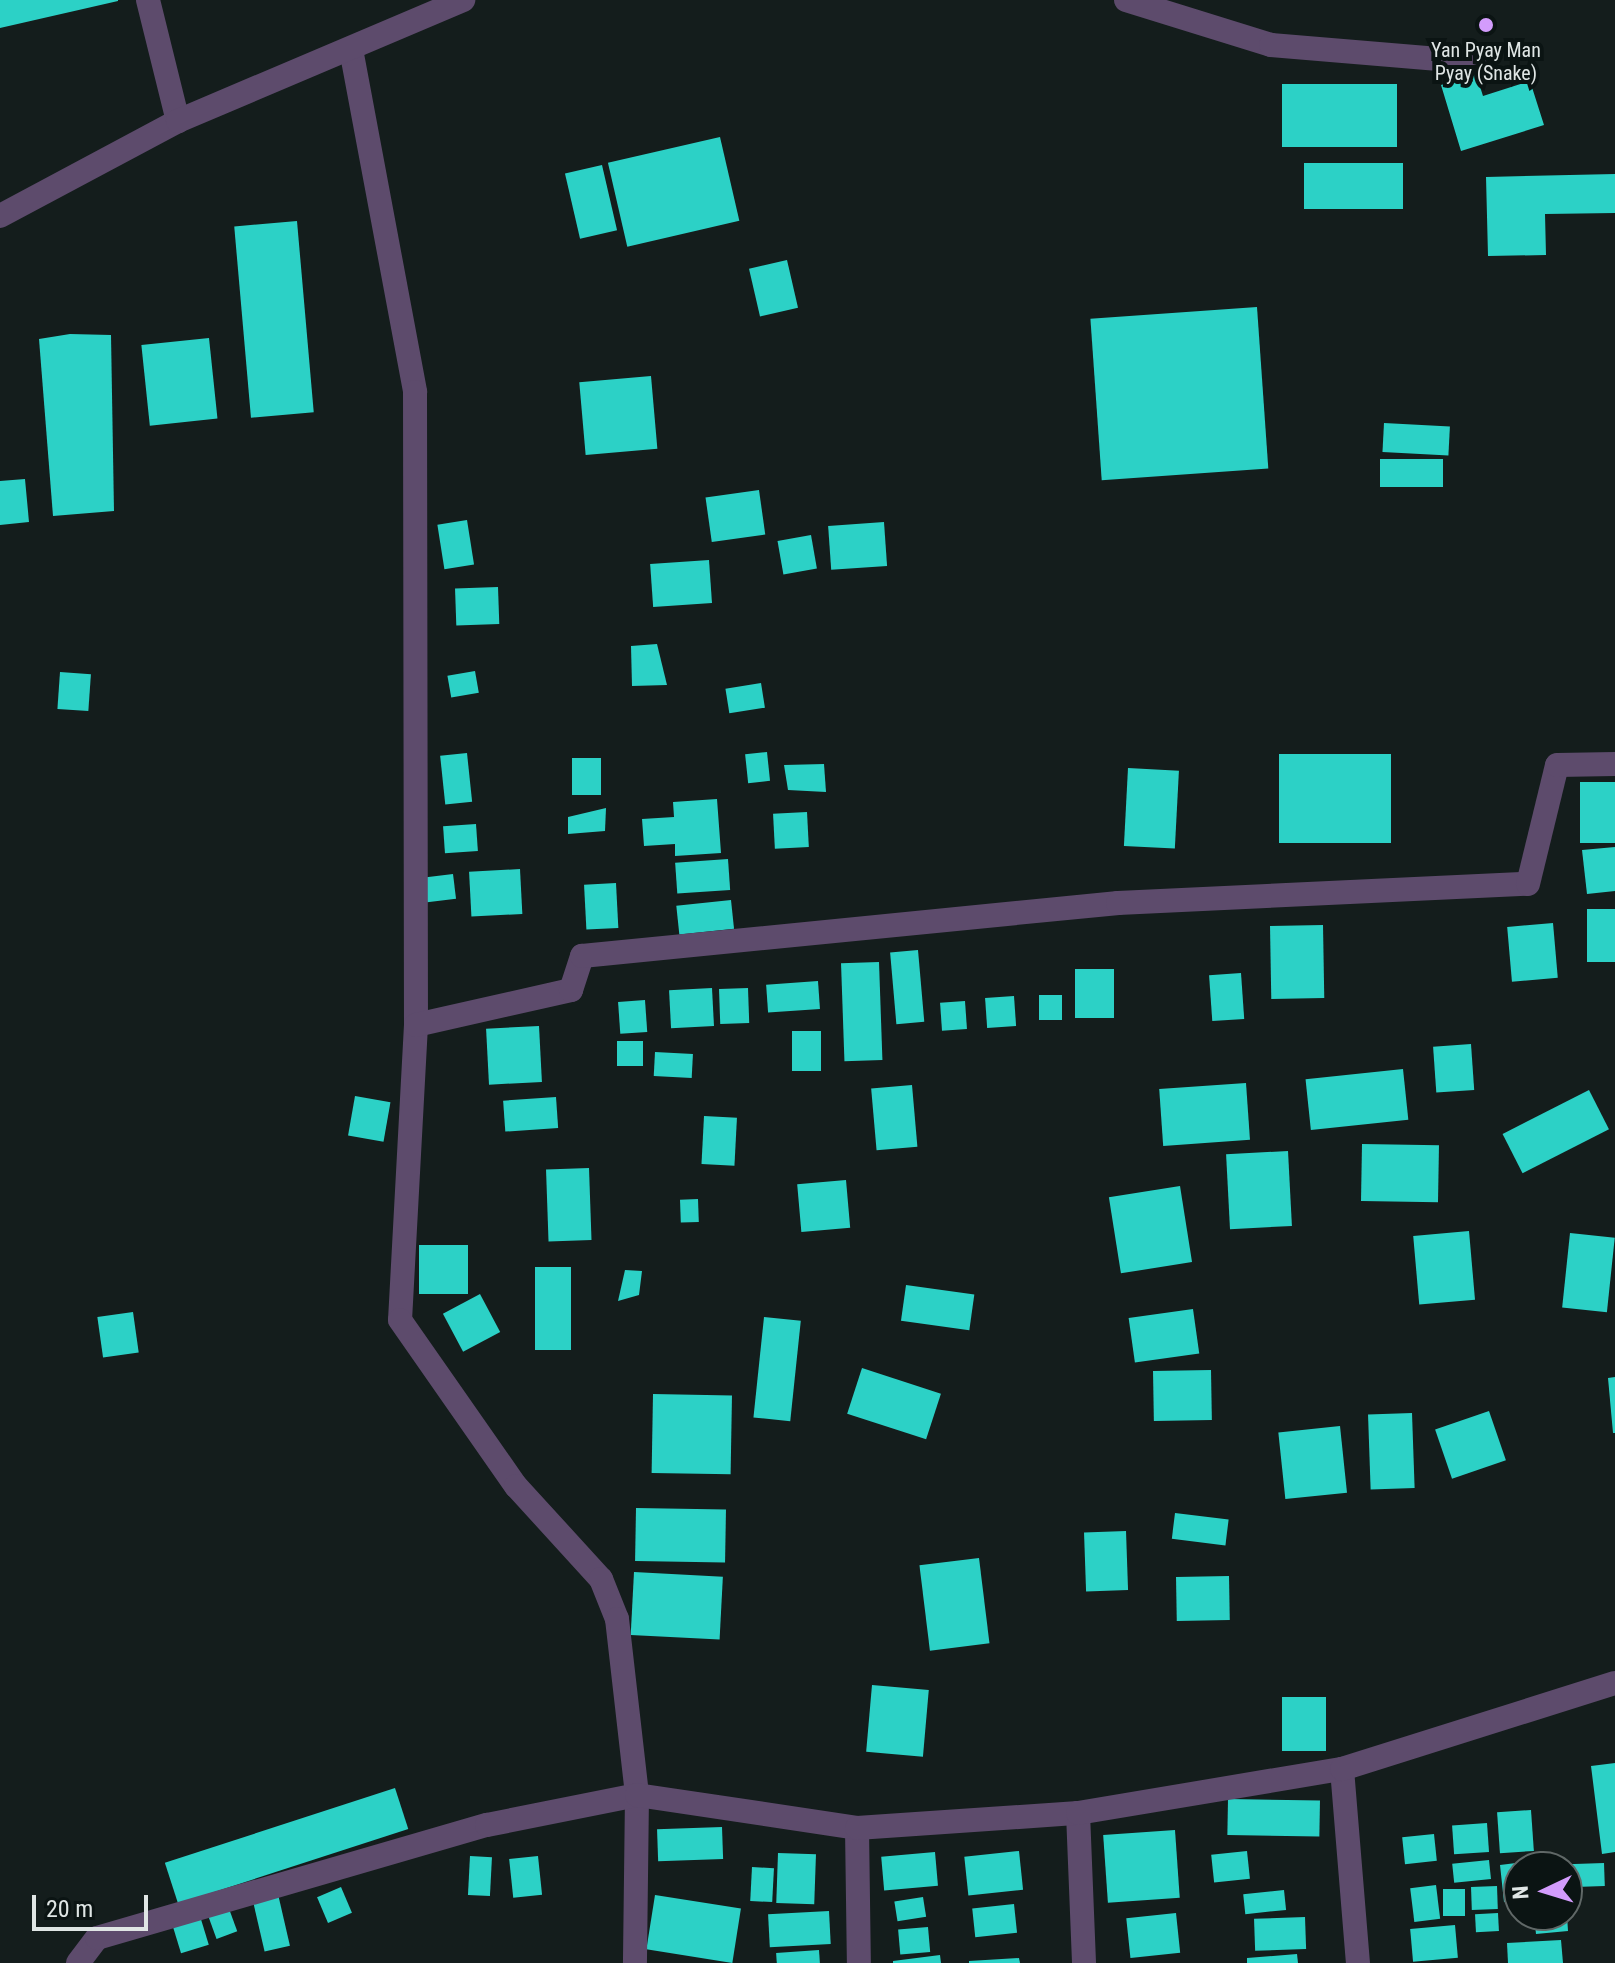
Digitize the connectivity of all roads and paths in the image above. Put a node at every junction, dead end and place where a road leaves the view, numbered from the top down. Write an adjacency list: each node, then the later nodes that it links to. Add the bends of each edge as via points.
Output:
1 (148, 0): 6 (street)
2 (463, 0): 4 (street)
3 (1126, 0): 5 (street, via 1271,45)
4 (351, 49): 6 (street); 9 (street, via 415,392)
5 (1474, 62)
6 (178, 121): 7 (street)
7 (0, 216)
8 (1615, 764): 9 (street, via 1557,765 1528,884 1118,903 582,956 571,990)
9 (416, 1025): 12 (street, via 400,1320 516,1486 601,1579 617,1619)
10 (1615, 1683): 11 (street)
11 (1342, 1769): 13 (street); 19 (street)
12 (637, 1795): 14 (street); 15 (street, via 487,1825 97,1938); 16 (street)
13 (1078, 1813): 14 (street); 18 (street)
14 (857, 1828): 17 (street)
15 (78, 1963)
16 (635, 1963)
17 (859, 1963)
18 (1084, 1963)
19 (1358, 1963)

